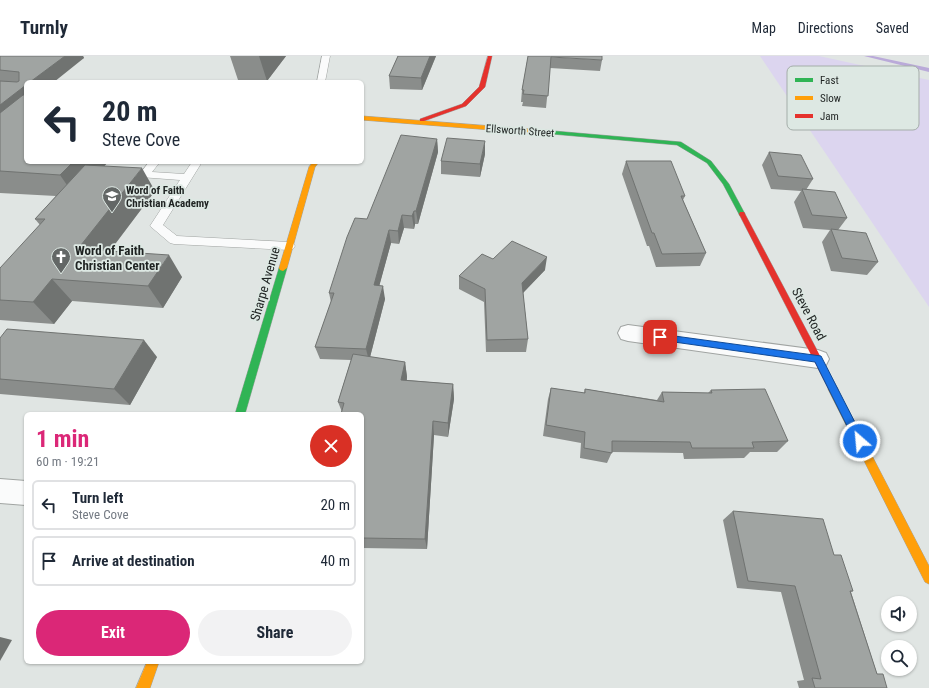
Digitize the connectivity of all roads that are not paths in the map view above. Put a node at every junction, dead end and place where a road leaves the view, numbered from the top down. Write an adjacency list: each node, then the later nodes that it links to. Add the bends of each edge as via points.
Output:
1 (326, 56): 3 (lane)
2 (490, 56): 5 (street, via 482,87 464,105)
3 (321, 80)
4 (364, 118): 5 (street, Ellsworth Street)
5 (414, 123): 6 (street); 7 (street, Ellsworth Street)
6 (379, 129)
7 (679, 143): 14 (street, Steve Road, via 709,162 726,184)
8 (153, 164): 11 (lane, via 144,175)
9 (196, 164): 11 (lane)
10 (314, 164): 12 (street, Sharpe Avenue)
11 (187, 177): 12 (lane, via 156,226 174,240)
12 (289, 246): 15 (street, Sharpe Avenue)
13 (628, 333): 14 (street)
14 (818, 359): 18 (street, Steve Road)
15 (241, 412)
16 (0, 491): 17 (street)
17 (24, 493)
18 (929, 578)
19 (152, 664): 20 (street)
20 (142, 688)

